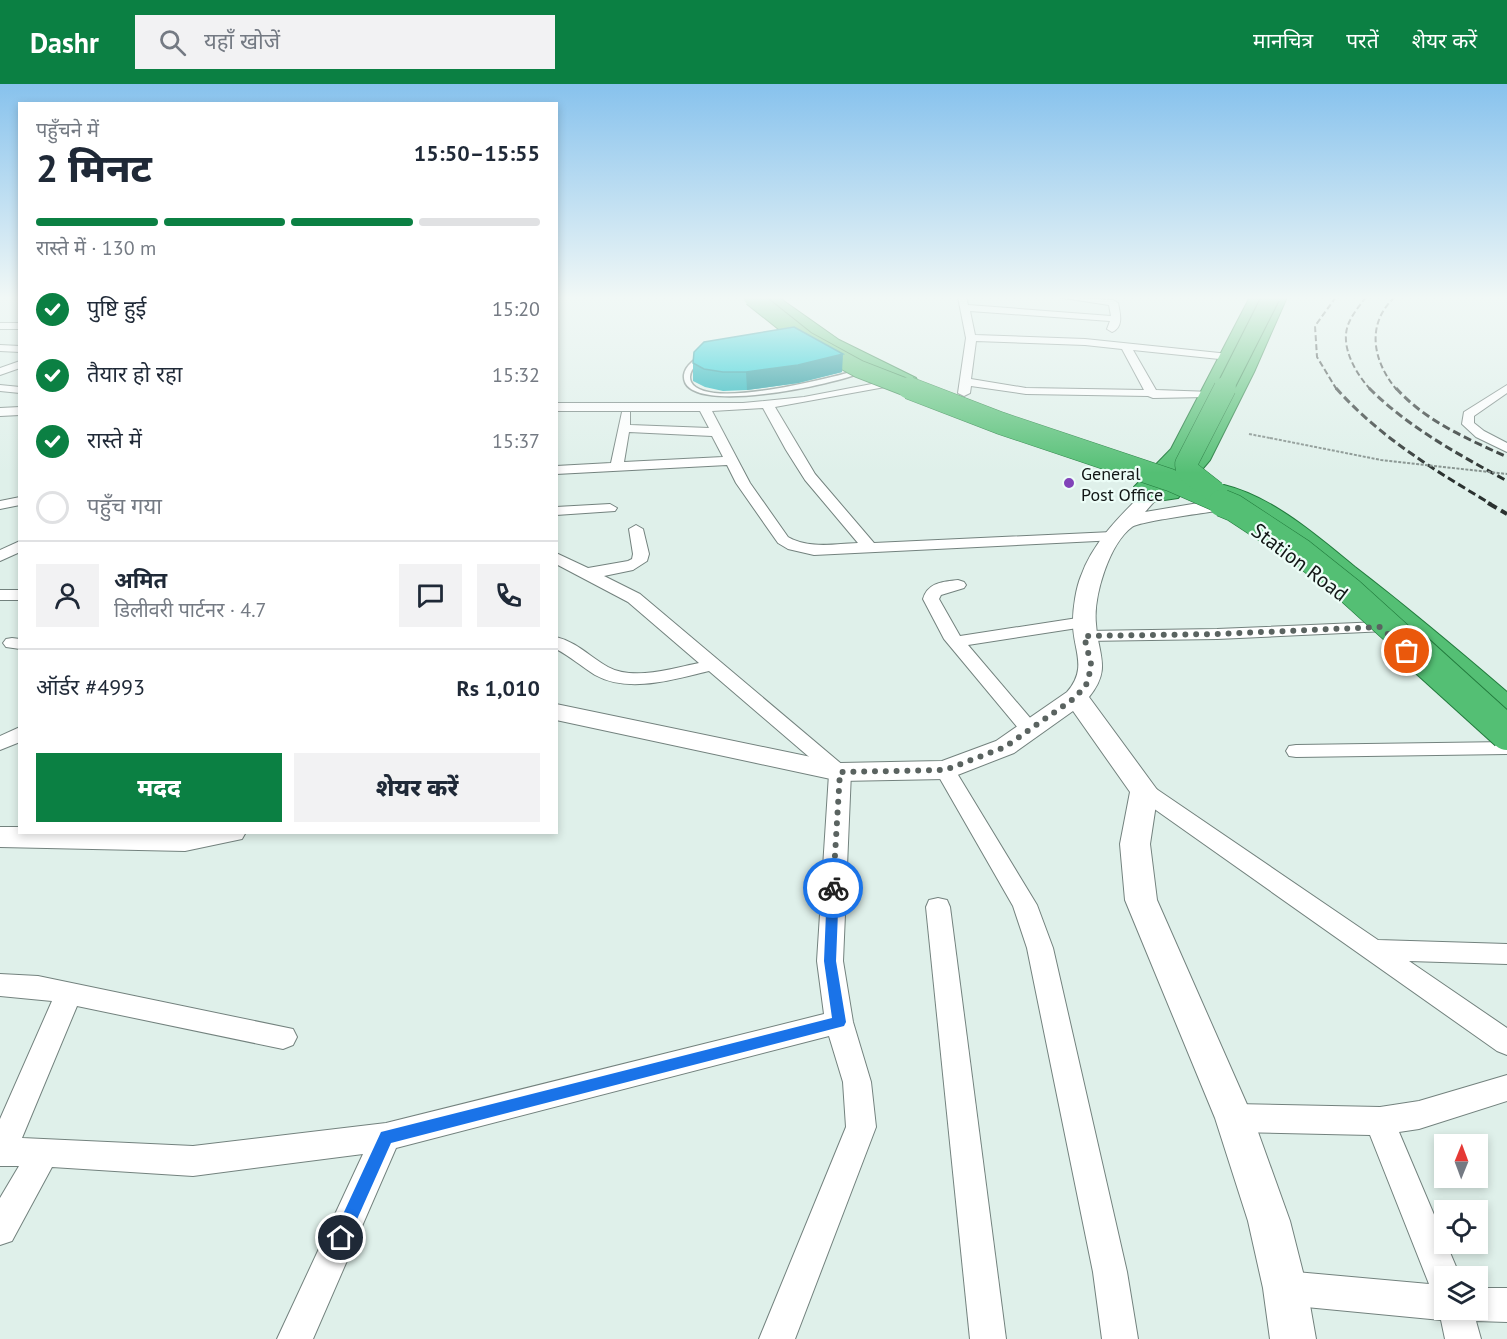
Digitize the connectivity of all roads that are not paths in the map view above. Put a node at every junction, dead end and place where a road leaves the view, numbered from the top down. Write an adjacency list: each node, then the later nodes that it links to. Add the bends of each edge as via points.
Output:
1 (708, 356): 14 (lane, via 694,362 686,380 691,387 704,392 764,392 812,385)
2 (829, 356): 14 (highway)
3 (834, 356): 62 (highway, bridge, via 859,369 1000,423 1170,480 1234,508 1301,552 1350,591)
4 (844, 356): 35 (highway, bridge, via 894,379)
5 (856, 356): 15 (highway)
6 (969, 356): 20 (street)
7 (1131, 356): 22 (street)
8 (1217, 356): 11 (street)
9 (1241, 356): 35 (highway, bridge, via 1186,464)
10 (1252, 356): 35 (highway, via 1220,423)
11 (1229, 357): 21 (highway)
12 (18, 365): 13 (street)
13 (0, 372)
14 (859, 372): 16 (highway)
15 (905, 380): 16 (street); 20 (highway)
16 (885, 384): 23 (street); 35 (highway)
17 (0, 388): 19 (street)
18 (1507, 388): 31 (street, via 1468,415 1468,424)
19 (18, 390)
20 (965, 392): 22 (street); 35 (highway)
21 (1208, 394): 22 (street); 35 (highway, via 1181,451)
22 (1153, 395)
23 (767, 404): 26 (street); 45 (street, via 810,477)
24 (558, 407): 25 (street)
25 (628, 407): 26 (street); 29 (street)
26 (704, 407): 30 (street)
27 (0, 411): 28 (street)
28 (18, 411)
29 (624, 428): 30 (street); 33 (street)
30 (716, 432): 32 (street)
31 (1507, 448)
32 (731, 461): 33 (street); 45 (street, via 783,540 814,550)
33 (617, 466): 34 (street)
34 (558, 470)
35 (1180, 486): 37 (highway, Station Road); 37 (street); 41 (street); 41 (street); 52 (highway, Station Road, via 1272,537); 60 (highway, bridge, via 1305,547)
36 (18, 501): 38 (street)
37 (1246, 501): 58 (highway, Station Road, via 1321,552)
38 (0, 505)
39 (610, 508): 40 (street)
40 (558, 511)
41 (1128, 521): 43 (street)
42 (636, 529): 48 (street, via 639,561)
43 (1112, 537): 45 (street); 53 (street, via 1091,576)
44 (18, 546): 46 (street)
45 (870, 548)
46 (0, 556)
47 (558, 559): 48 (street)
48 (586, 573): 56 (street, via 634,598)
49 (958, 585): 54 (street, via 942,587 933,592 932,599)
50 (0, 595): 51 (street)
51 (18, 595)
52 (1380, 627): 53 (street, via 1217,634); 65 (highway, Station Road)
53 (1084, 629): 54 (street, via 1010,632); 57 (street, via 1091,664 1088,682)
54 (956, 642): 61 (street)
55 (558, 643): 56 (street, via 615,676 634,678)
56 (713, 665): 68 (street)
57 (1076, 697): 61 (street); 69 (street)
58 (1507, 709)
59 (558, 712): 68 (street)
60 (1507, 719)
61 (1030, 730): 67 (street, via 1005,747)
62 (1507, 733)
63 (18, 735): 64 (street)
64 (0, 744)
65 (1507, 746): 66 (street)
66 (1296, 751)
67 (945, 770): 68 (street); 97 (street, via 1024,905 1040,948 1110,1272)
68 (840, 772): 78 (street, via 830,961)
69 (1144, 791): 74 (street); 82 (street, via 1135,844 1141,900)
70 (223, 834): 71 (street, via 185,842)
71 (36, 835): 72 (street)
72 (0, 837)
73 (938, 907): 96 (street)
74 (1374, 950): 75 (street); 80 (street)
75 (1507, 954)
76 (0, 985): 77 (street)
77 (69, 993): 79 (street); 85 (street)
78 (839, 1022): 84 (street); 95 (street, via 857,1082 861,1127)
79 (283, 1037)
80 (1507, 1043)
81 (1507, 1088): 83 (street, via 1419,1115)
82 (1234, 1118): 83 (street); 89 (street, via 1269,1221)
83 (1380, 1121): 88 (street)
84 (386, 1137): 86 (street, via 193,1161); 94 (street)
85 (0, 1152): 86 (street)
86 (44, 1152): 87 (street)
87 (0, 1228)
88 (1439, 1266)
89 (1285, 1288): 90 (street); 98 (street)
90 (1434, 1302)
91 (1488, 1305): 92 (street)
92 (1507, 1305)
93 (1458, 1320): 99 (street)
94 (295, 1339)
95 (777, 1339)
96 (988, 1339)
97 (1120, 1339)
98 (1293, 1339)
99 (1462, 1339)

